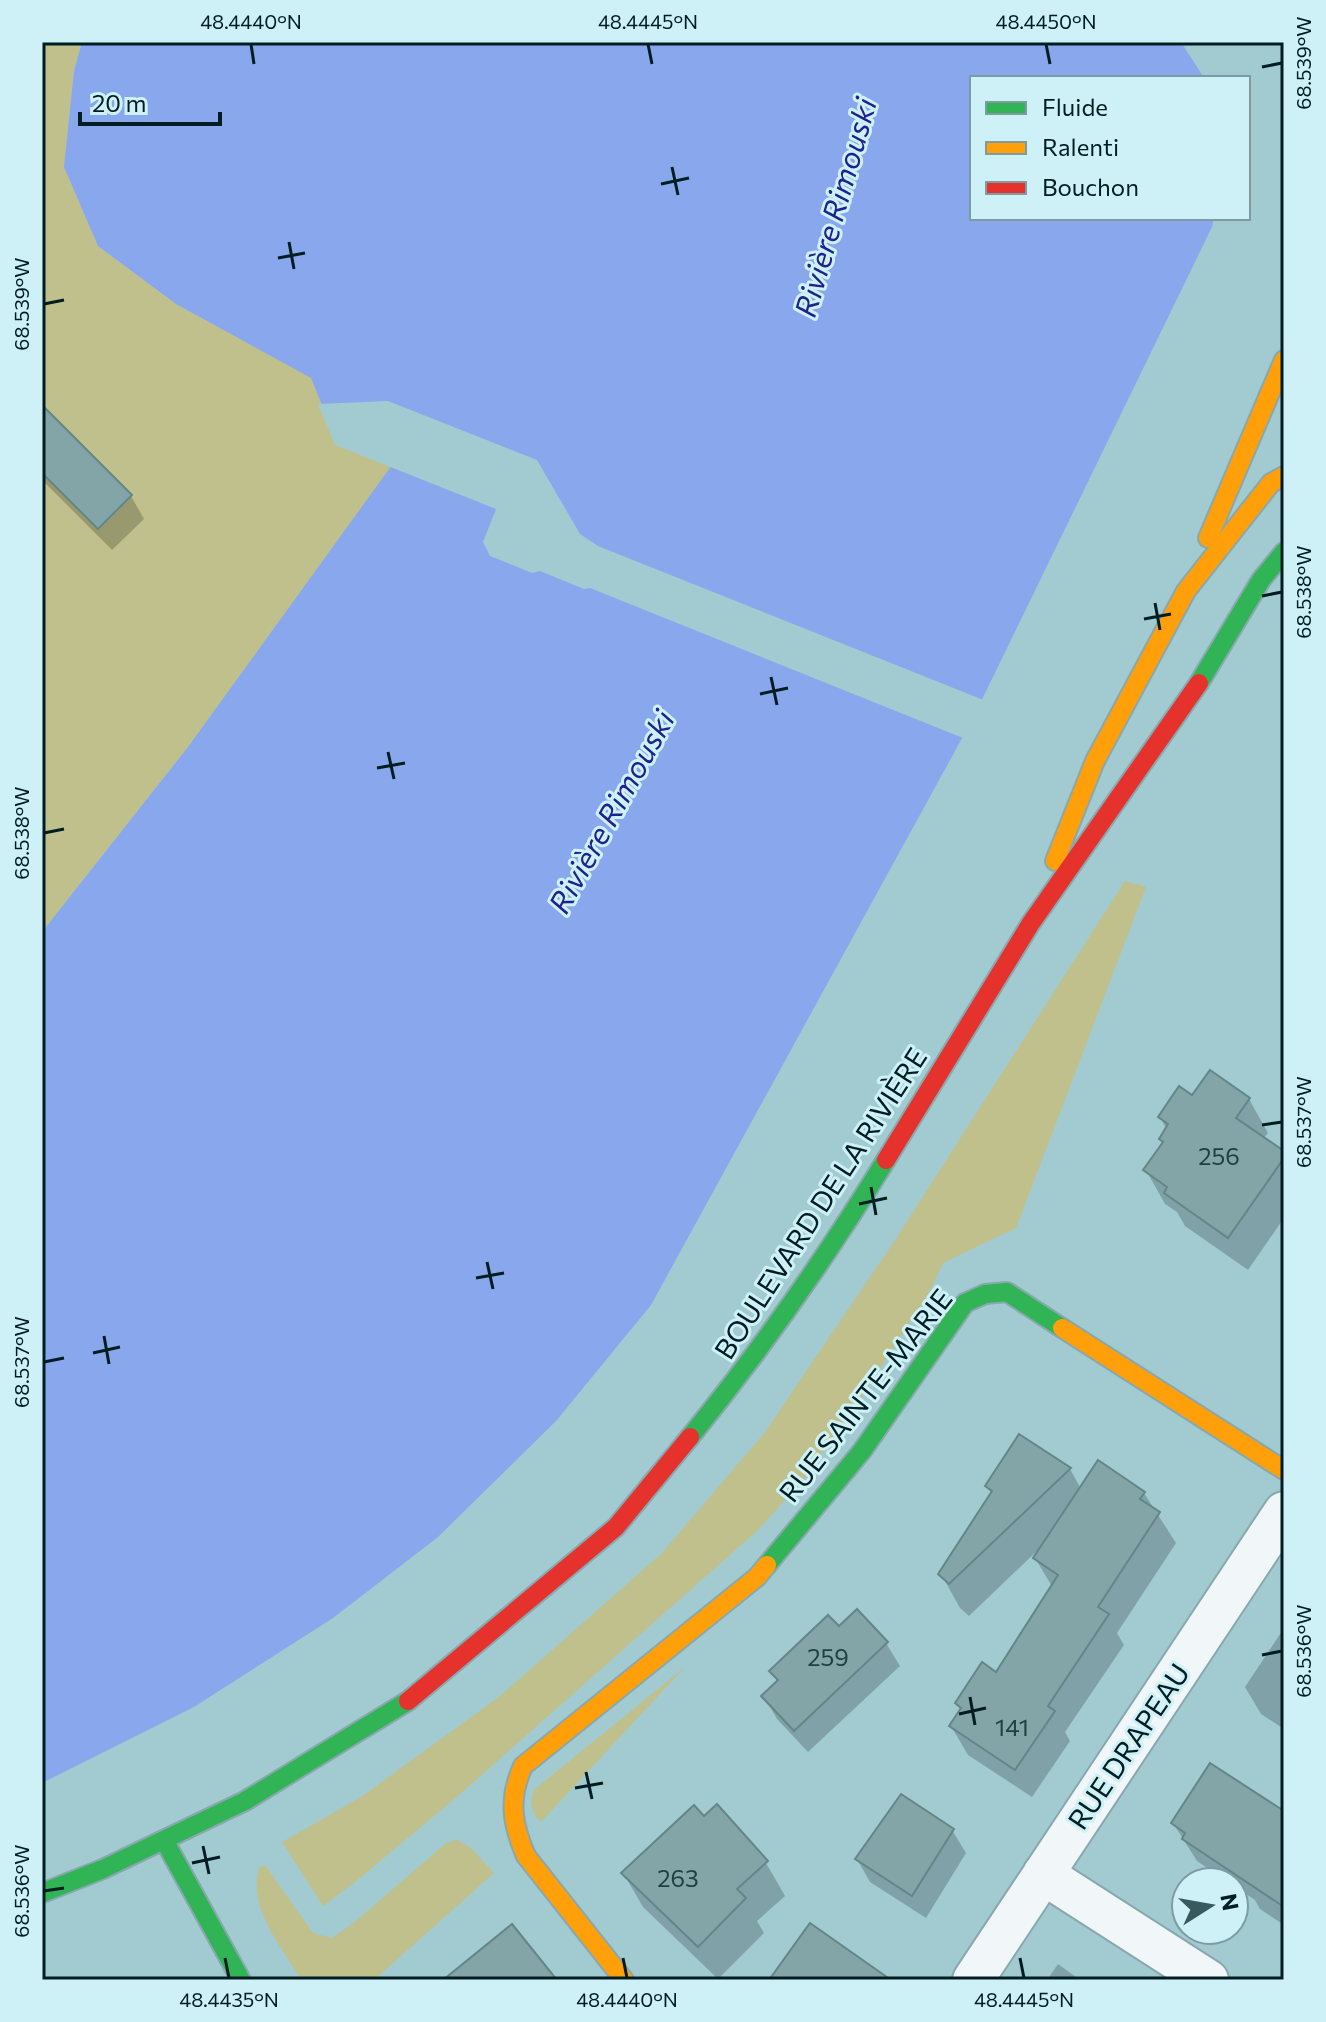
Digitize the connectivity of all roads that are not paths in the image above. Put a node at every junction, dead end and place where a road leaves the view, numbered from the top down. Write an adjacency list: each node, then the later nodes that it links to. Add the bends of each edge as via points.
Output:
1 (1284, 360): 4 (main road)
2 (1284, 476): 4 (main road, BOULEVARD DE LA RIVIÈRE, via 1271,483)
3 (1284, 552): 5 (main road, BOULEVARD DE LA RIVIÈRE, via 1261,580 1186,705)
4 (1186, 591): 5 (main road, BOULEVARD DE LA RIVIÈRE, via 1095,761)
5 (1031, 923): 8 (main road, BOULEVARD DE LA RIVIÈRE, via 856,1209 731,1387 616,1527 404,1704 245,1801)
6 (1284, 1470): 12 (main road, RUE SAINTE-MARIE, via 1007,1292 965,1303 862,1451 757,1577 523,1766 511,1807 526,1856)
7 (1284, 1512): 9 (street, RUE DRAPEAU)
8 (164, 1840): 10 (main road, BOULEVARD DE LA RIVIÈRE); 11 (main road)
9 (1043, 1874): 13 (street, RUE DRAPEAU); 14 (street)
10 (42, 1893)
11 (241, 1980)
12 (624, 1980)
13 (973, 1980)
14 (1208, 1980)

